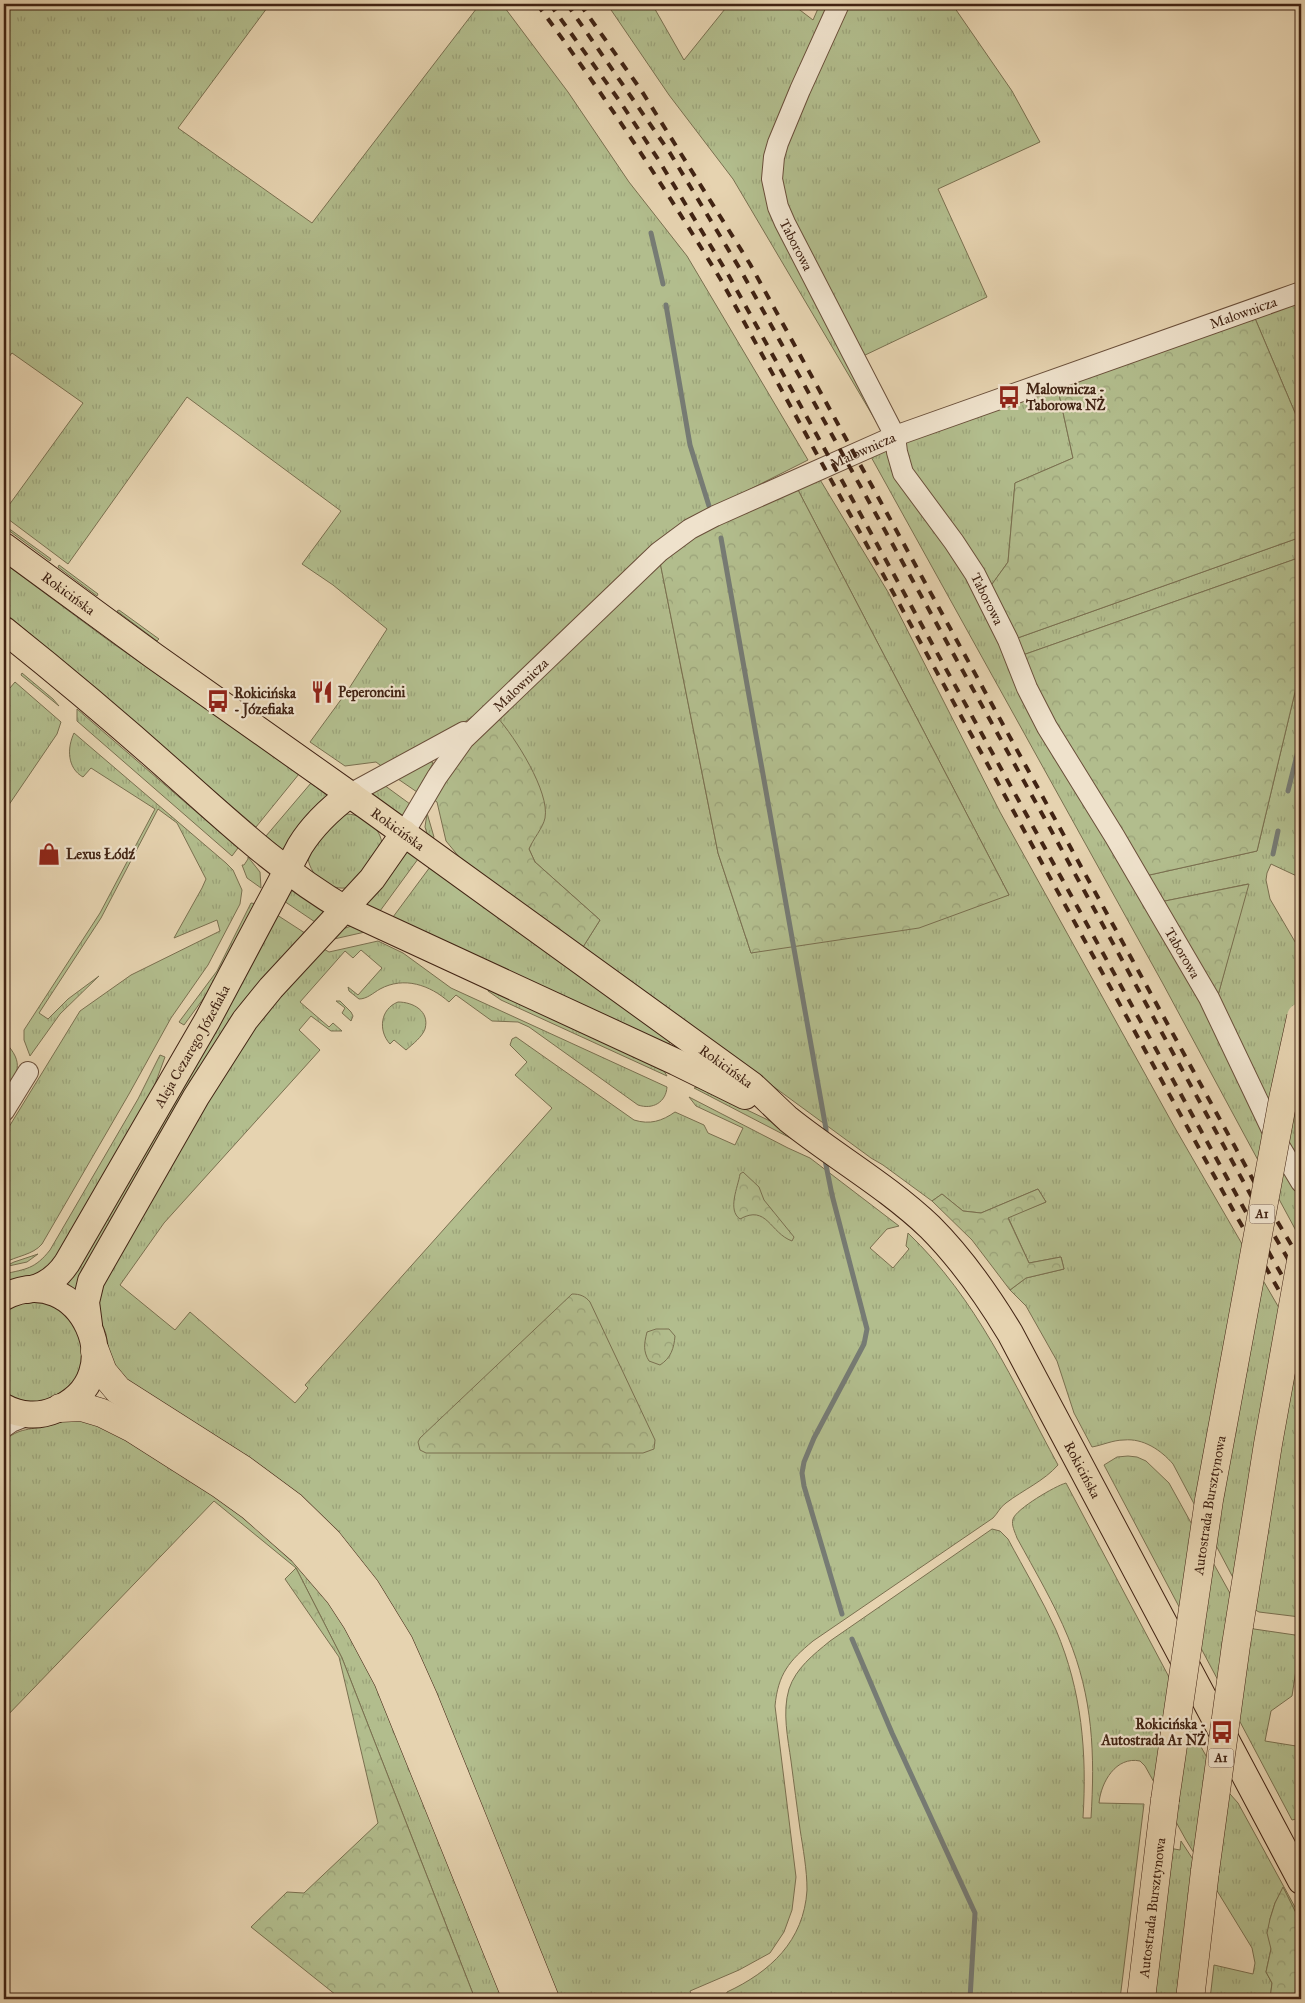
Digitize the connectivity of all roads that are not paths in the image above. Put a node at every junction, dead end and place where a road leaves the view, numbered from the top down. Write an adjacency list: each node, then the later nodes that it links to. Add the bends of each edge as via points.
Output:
1 (839, 4): 3 (street, Taborowa, via 778,143 772,179 785,223)
2 (1301, 292): 3 (street, Malownicza)
3 (895, 436): 6 (street, Malownicza, via 715,516 678,537); 15 (street, Taborowa, via 903,473 976,574 1047,727 1205,991 1280,1147)
4 (4, 546): 7 (main road, Rokicińska, via 161,662)
5 (4, 630): 9 (main road, Rokicińska)
6 (486, 716): 7 (street, Malownicza, via 450,741); 8 (street, Malownicza, via 452,754)
7 (350, 794): 8 (main road, Rokicińska); 9 (main road, Aleja Cezarego Józefiaka, via 316,824)
8 (404, 833): 10 (main road, Aleja Cezarego Józefiaka, via 382,866); 14 (main road, Rokicińska, via 752,1085)
9 (287, 870): 10 (main road, Rokicińska); 17 (main road, Aleja Cezarego Józefiaka, via 207,1021 67,1263 51,1281)
10 (345, 909): 14 (main road, Rokicińska, via 676,1062); 18 (main road, Aleja Cezarego Józefiaka, via 271,988 216,1064 91,1281 86,1302)
11 (1301, 1018): 27 (highway, Autostrada Bursztynowa / A1, bridge, via 1209,1500 1164,1800)
12 (28, 1072): 13 (street)
13 (4, 1111)
14 (788, 1118): 24 (main road, Rokicińska, via 930,1227 988,1297)
15 (1301, 1182)
16 (1301, 1261): 28 (highway, A1, bridge, via 1238,1636)
17 (15, 1294): 18 (main road, via 51,1293 59,1296 78,1309)
18 (89, 1325): 19 (main road, Aleja Cezarego Józefiaka)
19 (95, 1351): 21 (main road, via 94,1365 87,1382 78,1395); 26 (highway, via 103,1372 118,1390 242,1469 292,1506 333,1547 366,1589 399,1643 424,1699)
20 (4, 1407): 22 (main road)
21 (60, 1408): 22 (main road, via 49,1413); 25 (highway, via 82,1407 102,1413 132,1428 220,1484 302,1551 339,1594 388,1680)
22 (31, 1414): 23 (street)
23 (4, 1427)
24 (1301, 1881)
25 (517, 1999)
26 (545, 1999)
27 (1141, 1999)
28 (1190, 1999)

